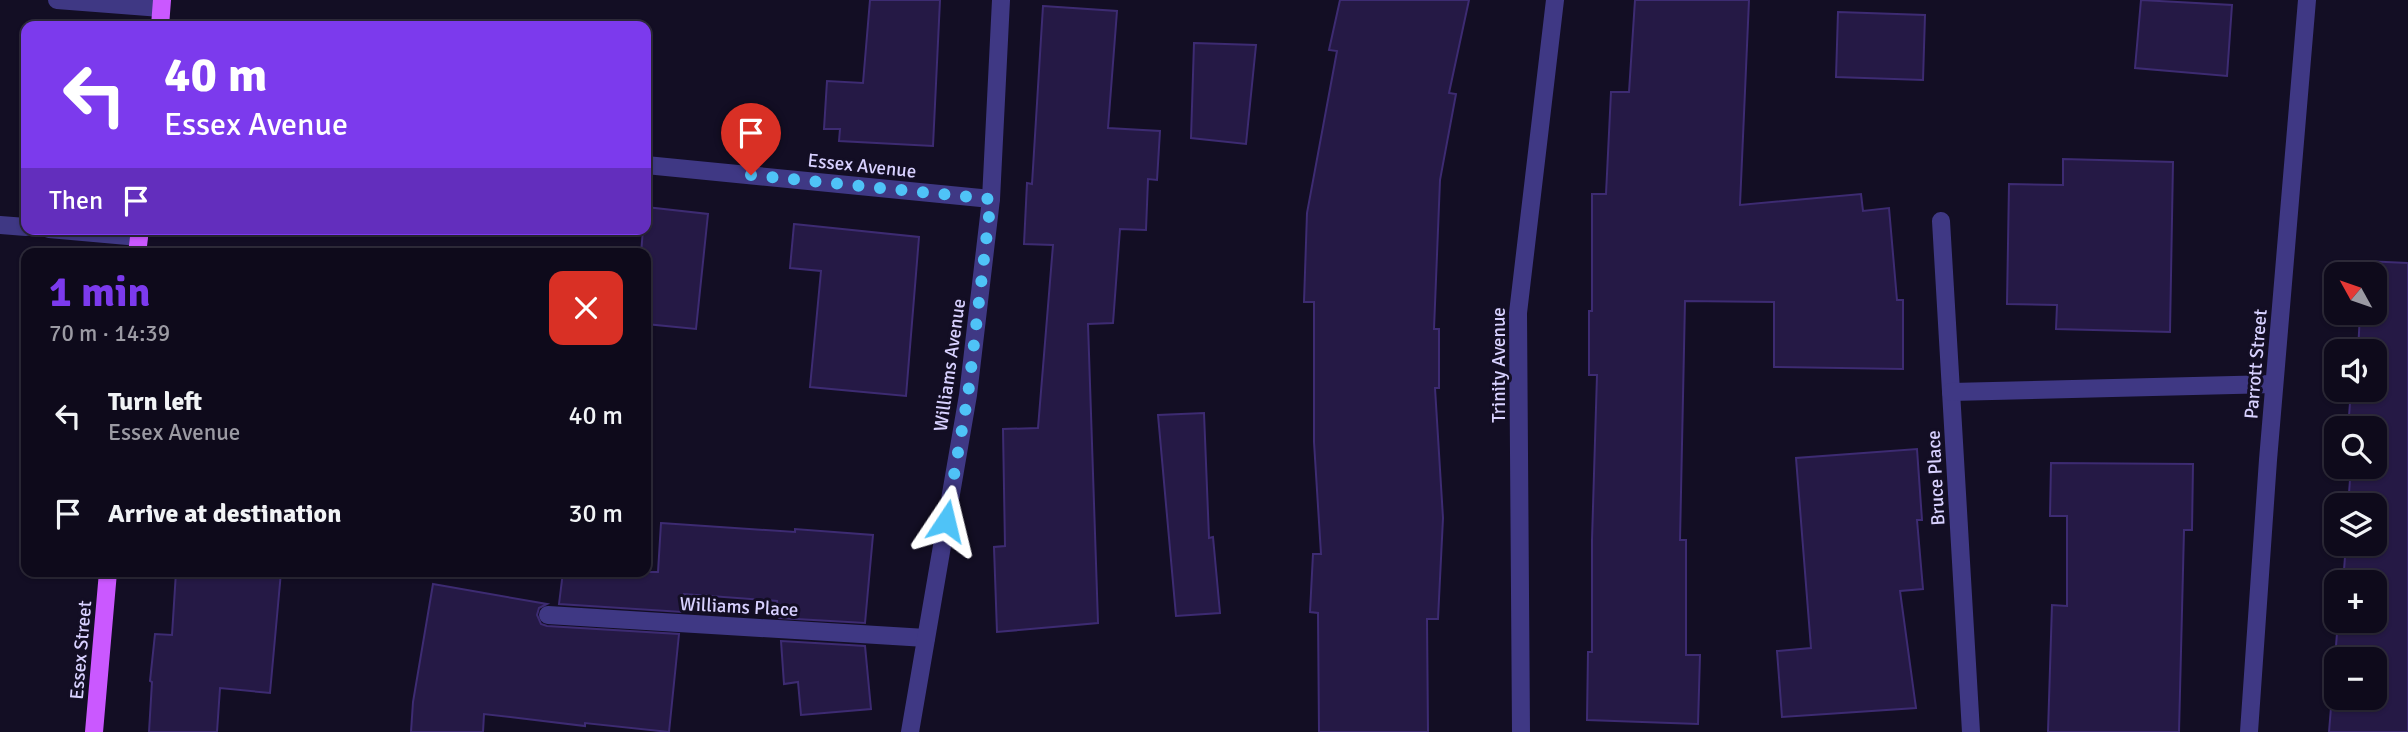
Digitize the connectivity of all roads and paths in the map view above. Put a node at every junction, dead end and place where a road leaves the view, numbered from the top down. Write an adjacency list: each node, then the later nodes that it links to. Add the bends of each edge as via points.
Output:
1 (57, 0): 5 (street)
2 (1001, 0): 7 (street, Williams Avenue)
3 (1555, 0): 20 (street, Trinity Avenue, via 1518,313)
4 (2307, 0): 13 (street, Parrott Street)
5 (161, 12)
6 (651, 165): 7 (street, Essex Avenue)
7 (991, 199): 17 (street, Williams Avenue, via 968,395)
8 (1941, 221): 14 (street, Bruce Place)
9 (0, 225): 10 (street)
10 (21, 227)
11 (98, 235): 12 (street)
12 (139, 240)
13 (2274, 384): 14 (street); 22 (street, Parrott Street)
14 (1951, 392): 21 (street, Bruce Place)
15 (108, 577): 18 (main road, Essex Street)
16 (548, 615): 17 (street, Williams Place)
17 (926, 638): 19 (street, Williams Avenue)
18 (94, 732)
19 (910, 732)
20 (1521, 732)
21 (1971, 732)
22 (2249, 732)

